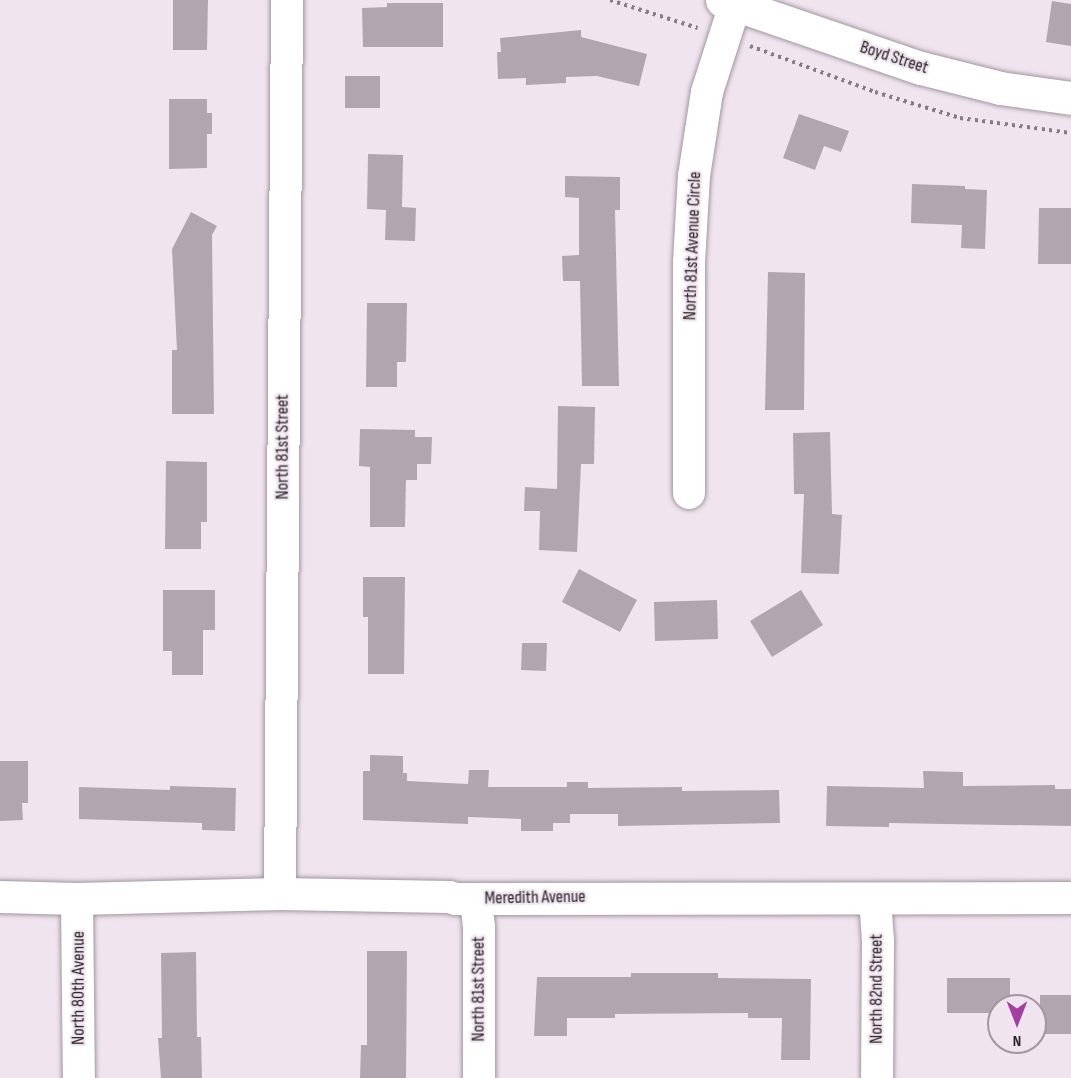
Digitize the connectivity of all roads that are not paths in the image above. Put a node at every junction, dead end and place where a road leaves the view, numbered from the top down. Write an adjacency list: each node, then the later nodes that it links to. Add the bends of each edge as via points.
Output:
1 (287, 0): 5 (street, North 81st Street)
2 (728, 2): 3 (street, Boyd Street, via 921,68 1000,88); 4 (street, North 81st Avenue Circle, via 724,36 707,92 694,176 689,262)
3 (1071, 98)
4 (689, 493)
5 (280, 894): 8 (street, Meredith Avenue); 9 (street, Meredith Avenue)
6 (0, 897): 8 (street, Meredith Avenue)
7 (1071, 898): 10 (street, Meredith Avenue)
8 (77, 899): 11 (street, North 80th Avenue)
9 (476, 899): 10 (street, Meredith Avenue); 12 (street, North 81st Street)
10 (875, 899): 13 (street, North 82nd Street)
11 (79, 1078)
12 (478, 1078)
13 (877, 1078)

